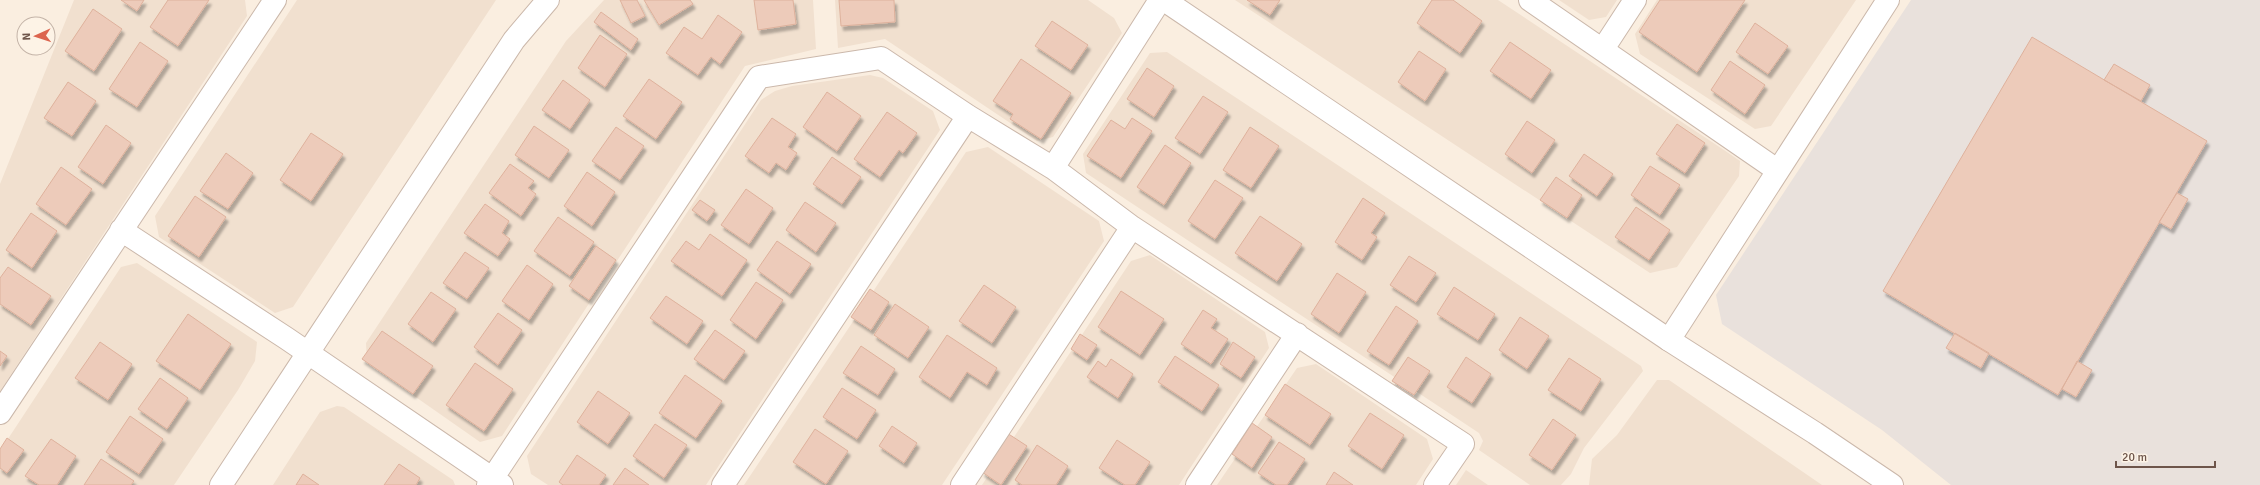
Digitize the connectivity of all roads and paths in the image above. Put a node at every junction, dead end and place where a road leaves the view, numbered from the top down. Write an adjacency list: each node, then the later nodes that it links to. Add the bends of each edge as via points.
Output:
1 (274, 0): 13 (street)
2 (548, 0): 16 (street, via 514,40)
3 (1160, 0): 10 (street)
4 (1164, 0): 15 (street)
5 (1530, 0): 8 (street)
6 (1635, 0): 8 (street)
7 (1888, 0): 11 (street)
8 (1603, 49): 11 (street)
9 (968, 116): 10 (street); 18 (street, via 881,58 759,77); 20 (street)
10 (1053, 168): 12 (street)
11 (1777, 170): 15 (street)
12 (1132, 227): 14 (street); 21 (street)
13 (121, 230): 16 (street); 17 (street)
14 (1297, 334): 22 (street); 23 (street, via 1463,444)
15 (1669, 340): 24 (street)
16 (308, 354): 18 (street); 19 (street)
17 (0, 413)
18 (494, 483)
19 (221, 485)
20 (723, 485)
21 (962, 485)
22 (1197, 485)
23 (1436, 485)
24 (1892, 485)

